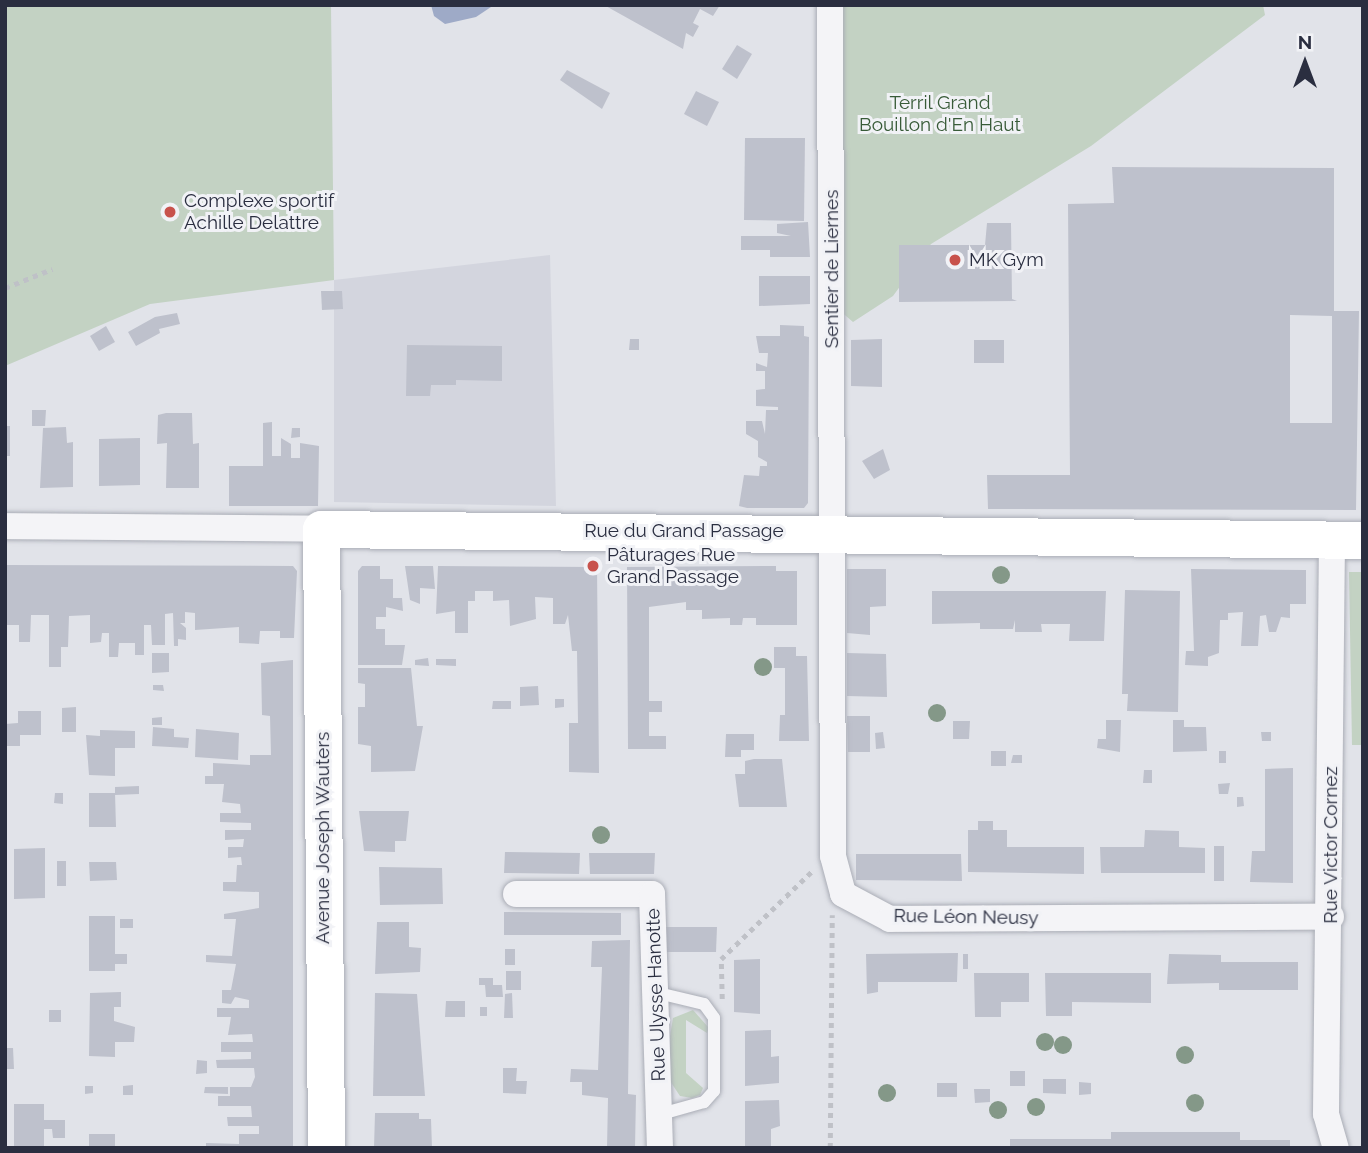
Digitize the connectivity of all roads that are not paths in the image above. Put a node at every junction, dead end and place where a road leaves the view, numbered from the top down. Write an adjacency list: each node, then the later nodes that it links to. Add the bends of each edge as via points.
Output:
1 (831, 5): 4 (street, Sentier de Liernes)
2 (5, 526): 3 (street, Rue du Grand Passage)
3 (321, 529): 4 (street, Rue du Grand Passage); 10 (street, Avenue Joseph Wauters)
4 (833, 532): 5 (street, Rue du Grand Passage); 7 (street, Rue Léon Neusy, via 833,856 843,894 890,919)
5 (1347, 540): 7 (street, Rue Victor Cornez)
6 (516, 894): 8 (street, Rue Ulysse Hanotte, via 652,894)
7 (1331, 917): 12 (street, Rue Victor Cornez, via 1326,1114)
8 (654, 992): 9 (street, Rue Ulysse Hanotte); 9 (lane, via 704,1004 714,1018 714,1091 704,1102)
9 (660, 1114): 11 (street, Rue Ulysse Hanotte)
10 (326, 1148)
11 (660, 1148)
12 (1336, 1148)

